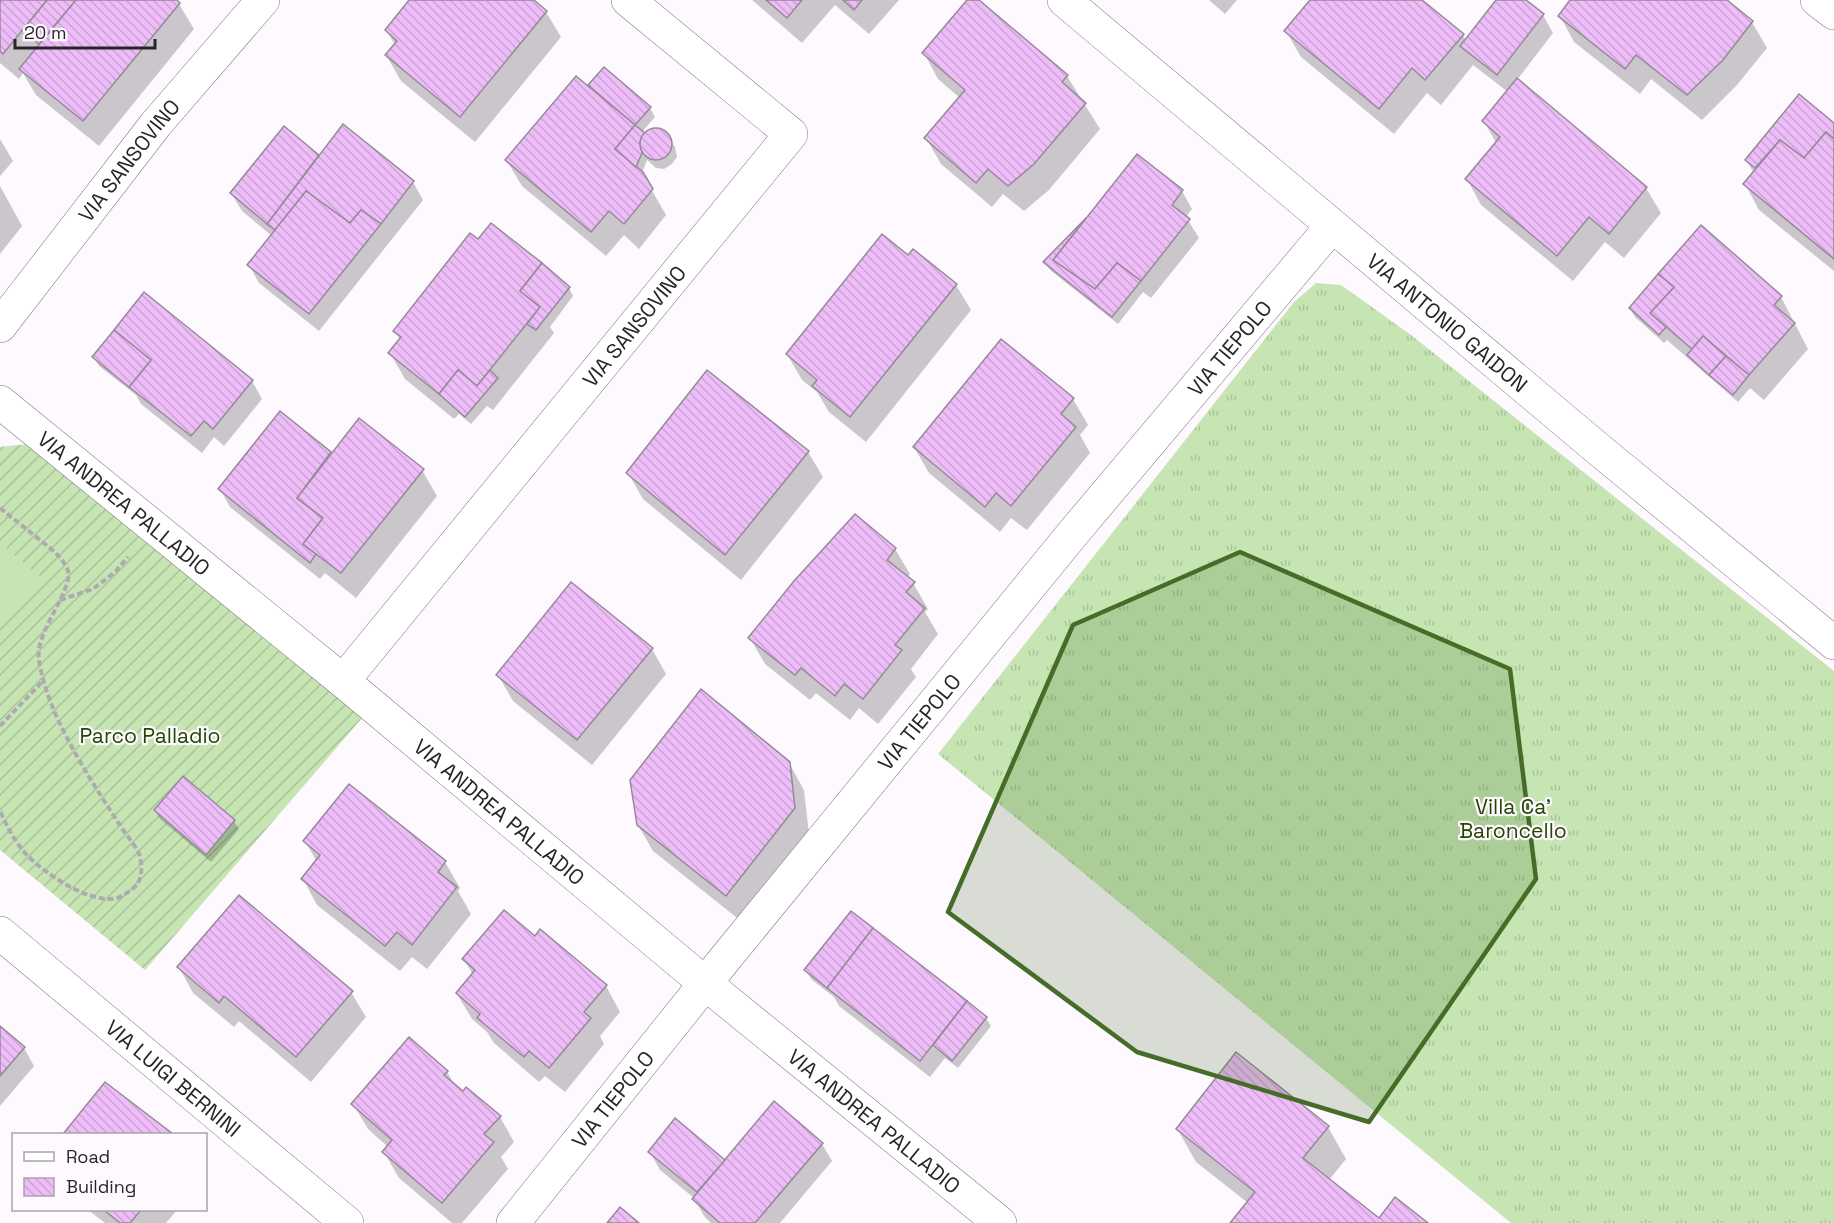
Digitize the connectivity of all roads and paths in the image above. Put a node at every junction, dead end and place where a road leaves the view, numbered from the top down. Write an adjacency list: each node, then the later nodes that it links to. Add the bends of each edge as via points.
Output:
1 (263, 0): 7 (street, VIA SANSOVINO, via 156,124)
2 (628, 0): 14 (street, VIA SANSOVINO, via 791,134)
3 (1064, 0): 6 (street, VIA ANTONIO GAIDON)
4 (1817, 0): 5 (street)
5 (1834, 14)
6 (1332, 226): 12 (street, VIA ANTONIO GAIDON); 18 (street, VIA TIEPOLO, via 1067,541)
7 (0, 326)
8 (0, 402): 10 (street, VIA ANDREA PALLADIO)
9 (0, 508): 11 (path, via 63,561 68,572 67,585)
10 (153, 527): 11 (path, via 115,572 93,589); 14 (street, VIA ANDREA PALLADIO)
11 (59, 600): 13 (path, via 38,654)
12 (1834, 642)
13 (43, 681): 15 (path); 16 (path, via 78,758 140,854 141,874 133,890 114,899 99,898 51,876 26,854)
14 (343, 681): 18 (street, VIA ANDREA PALLADIO)
15 (0, 726)
16 (0, 811)
17 (0, 933): 19 (street, VIA LUIGI BERNINI)
18 (706, 984): 20 (street, VIA TIEPOLO); 21 (street, VIA ANDREA PALLADIO)
19 (347, 1223)
20 (513, 1223)
21 (1000, 1223)

